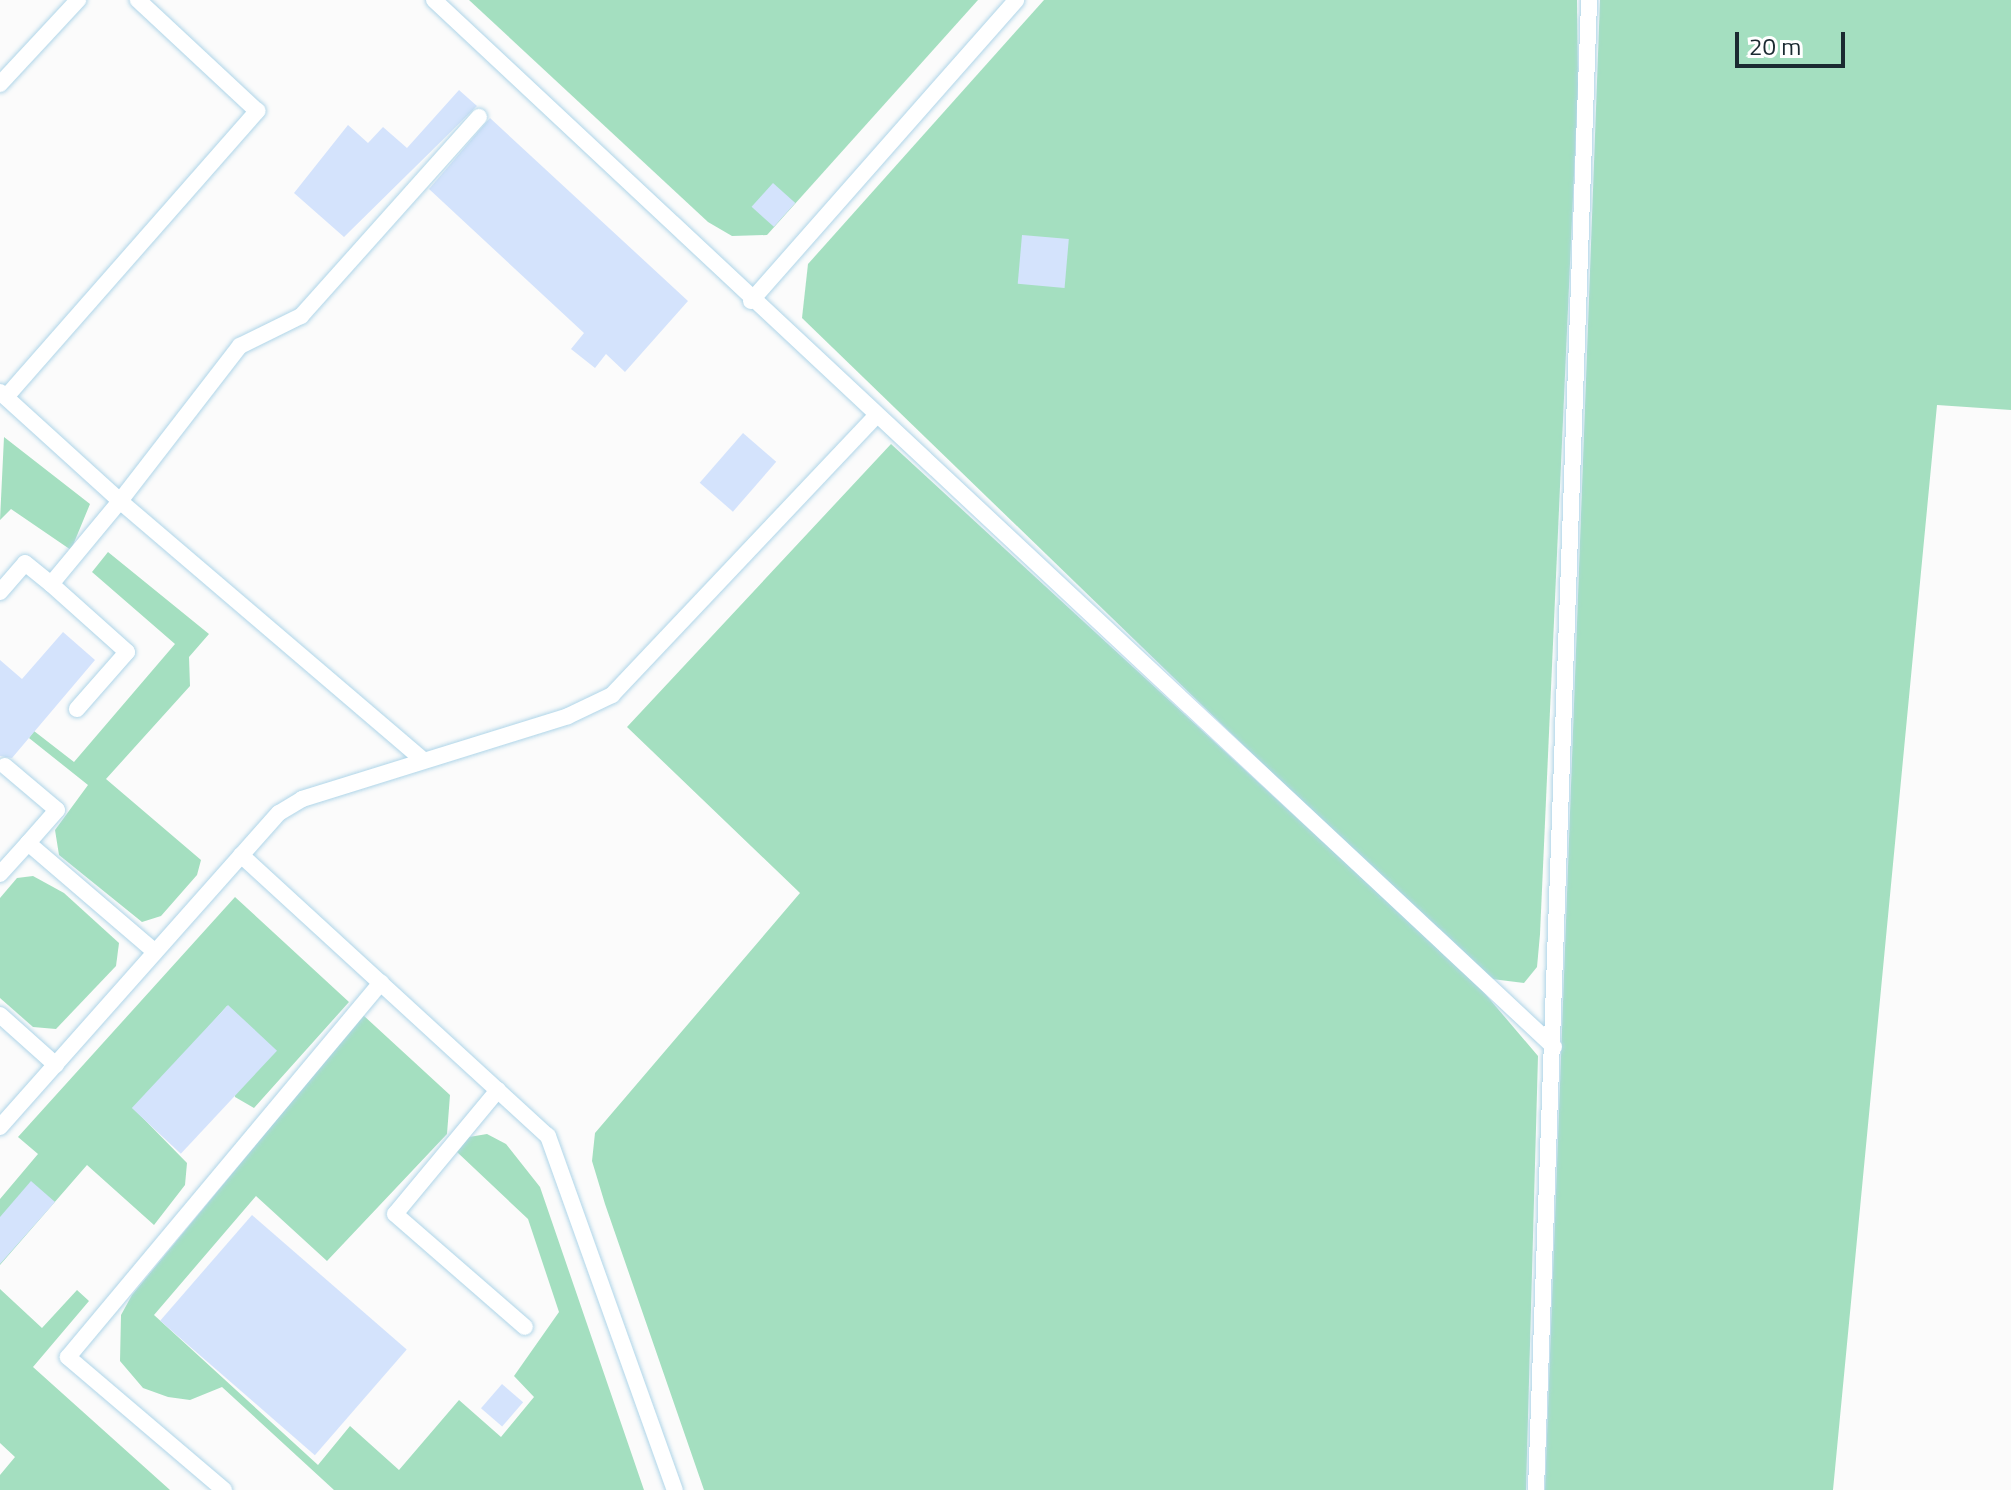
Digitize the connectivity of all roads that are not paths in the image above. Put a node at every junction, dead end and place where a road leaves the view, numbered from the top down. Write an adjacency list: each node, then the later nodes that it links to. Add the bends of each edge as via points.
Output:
1 (78, 0): 6 (lane)
2 (138, 0): 9 (lane, via 257,111)
3 (434, 0): 8 (lane)
4 (1016, 0): 8 (lane)
5 (1589, 0): 23 (lane)
6 (0, 84)
7 (479, 117): 11 (lane, via 301,316 240,346)
8 (751, 301): 10 (lane)
9 (3, 394): 11 (lane)
10 (876, 416): 15 (lane, via 641,671 612,695 568,716); 23 (lane)
11 (120, 501): 12 (lane); 15 (lane)
12 (51, 584): 13 (lane, via 25,563); 14 (lane, via 127,652)
13 (0, 592)
14 (77, 709)
15 (423, 760): 18 (lane, via 302,799 279,813)
16 (5, 766): 17 (lane, via 57,810)
17 (28, 843): 19 (lane); 20 (lane)
18 (241, 855): 20 (lane); 21 (lane)
19 (0, 874)
20 (155, 952): 24 (lane)
21 (381, 982): 25 (lane); 28 (lane, via 68,1357)
22 (0, 1015): 24 (lane)
23 (1554, 1047): 30 (lane)
24 (56, 1065): 26 (lane)
25 (498, 1090): 27 (lane, via 395,1214); 29 (lane, via 548,1136)
26 (0, 1127)
27 (525, 1327)
28 (224, 1490)
29 (675, 1490)
30 (1536, 1490)

